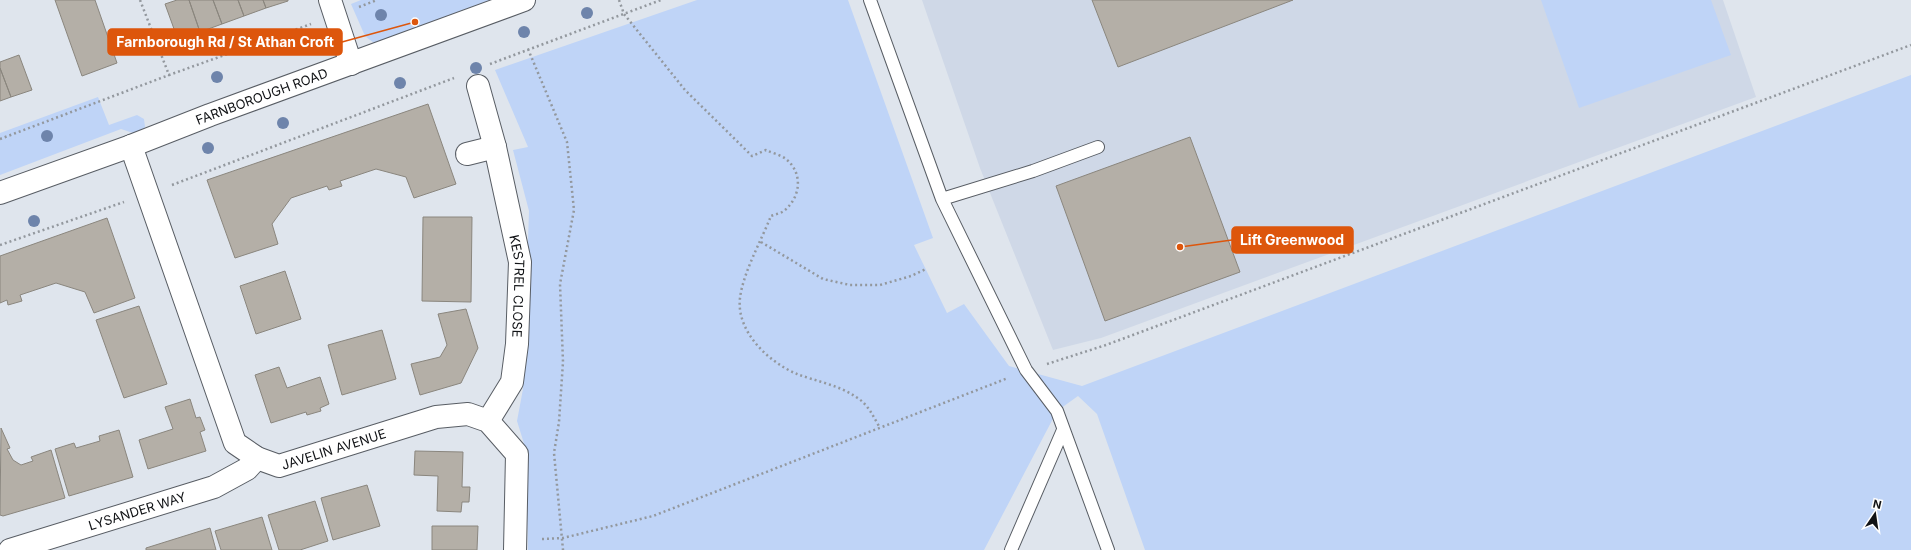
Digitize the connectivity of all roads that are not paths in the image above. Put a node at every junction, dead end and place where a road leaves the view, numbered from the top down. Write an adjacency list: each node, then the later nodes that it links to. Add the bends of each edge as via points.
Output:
1 (524, 0): 4 (street, FARNBOROUGH ROAD)
2 (870, 0): 11 (lane)
3 (333, 8): 4 (street)
4 (351, 64): 6 (street, FARNBOROUGH ROAD)
5 (474, 76): 7 (street, KESTREL CLOSE)
6 (131, 146): 10 (street, FARNBOROUGH ROAD); 14 (street, JAVELIN AVENUE, via 235,443)
7 (495, 147): 9 (street); 12 (street, KESTREL CLOSE, via 520,262 517,344 512,382)
8 (1098, 147): 11 (lane)
9 (467, 154)
10 (0, 193)
11 (942, 199): 13 (lane, via 1026,370 1057,411)
12 (488, 421): 14 (street, JAVELIN AVENUE, via 468,414 436,417 279,466); 16 (street, JAVELIN AVENUE, via 517,454)
13 (1063, 430): 17 (lane); 18 (lane)
14 (257, 458): 15 (street, LYSANDER WAY, via 247,469 214,487)
15 (10, 550)
16 (515, 550)
17 (1011, 550)
18 (1108, 550)

